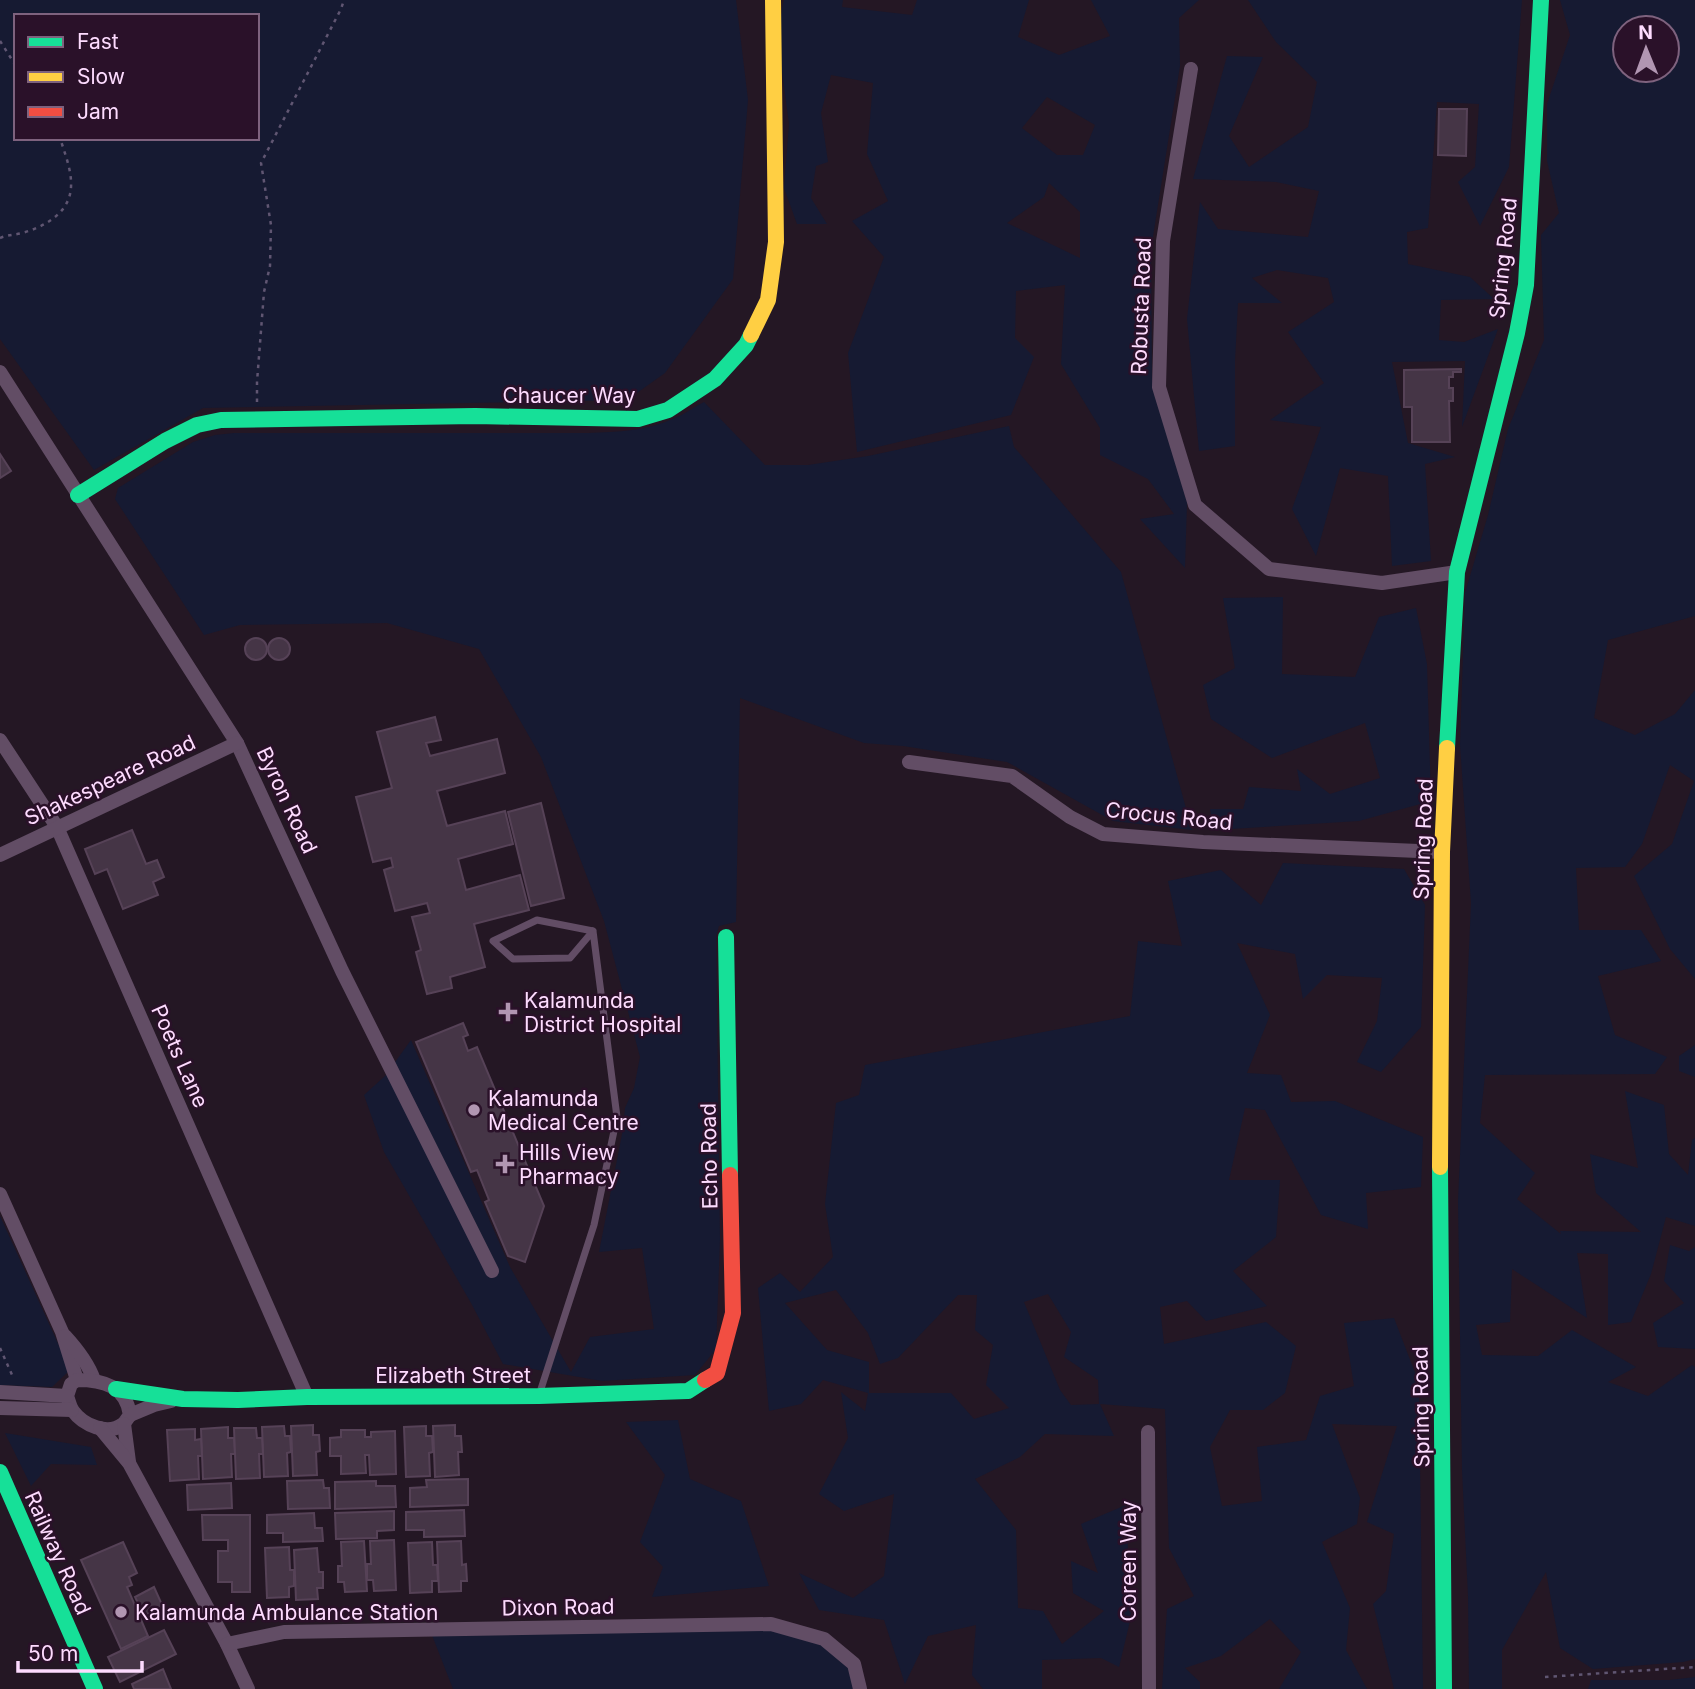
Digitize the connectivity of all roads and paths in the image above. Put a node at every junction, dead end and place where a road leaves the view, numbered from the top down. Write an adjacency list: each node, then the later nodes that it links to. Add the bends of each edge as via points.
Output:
1 (344, 0): 10 (path, via 261,163 271,226 257,382)
2 (772, 0): 10 (street, Chaucer Way, via 776,242 768,300 746,345 715,379 668,410 638,419)
3 (1541, 0): 12 (street, Spring Road, via 1526,285)
4 (0, 41): 5 (path)
5 (14, 63)
6 (1191, 69): 12 (street, Robusta Road, via 1163,241 1159,387 1195,505 1269,569 1382,583)
7 (61, 140): 8 (path, via 71,188 59,214 21,234)
8 (0, 238)
9 (0, 372): 11 (street, Byron Road)
10 (258, 420): 11 (street, Chaucer Way, via 197,425)
11 (78, 495): 14 (street, Byron Road)
12 (1457, 572): 17 (street, Spring Road)
13 (0, 740): 16 (street, Poets Lane)
14 (237, 743): 16 (street, Shakespeare Road); 22 (street, Byron Road, via 342,971)
15 (909, 762): 17 (street, Crocus Road, via 1012,776 1103,834)
16 (57, 827): 18 (street, Shakespeare Road); 31 (street, Poets Lane)
17 (1442, 852): 47 (street, Spring Road)
18 (0, 855)
19 (593, 931): 19 (lane, via 537,920 493,941 513,959 569,958); 30 (lane, via 617,1117 594,1225)
20 (726, 937): 24 (street, Echo Road, via 733,1313)
21 (0, 1194): 23 (street)
22 (492, 1271)
23 (62, 1332): 25 (street); 26 (street)
24 (718, 1373): 30 (street, Elizabeth Street, via 688,1391)
25 (77, 1380): 26 (street); 29 (street)
26 (94, 1380): 27 (street)
27 (116, 1389): 32 (street, Elizabeth Street); 35 (street, via 125,1396)
28 (0, 1392): 29 (street)
29 (67, 1396): 34 (street)
30 (539, 1396): 31 (street, Elizabeth Street)
31 (307, 1397): 32 (street, Elizabeth Street)
32 (183, 1399): 35 (street, Elizabeth Street, via 154,1405)
33 (0, 1408): 34 (street)
34 (72, 1410): 36 (street, via 88,1425)
35 (127, 1420): 36 (street, via 113,1428); 38 (street)
36 (100, 1428): 38 (street)
37 (1148, 1432): 46 (street, Coreen Way)
38 (129, 1463): 40 (street)
39 (0, 1472): 43 (street, Railway Road)
40 (227, 1644): 44 (street); 45 (street, Dixon Road, via 284,1632 771,1624 824,1639 854,1664)
41 (1695, 1667): 42 (path)
42 (1545, 1677)
43 (95, 1689)
44 (248, 1689)
45 (860, 1689)
46 (1149, 1689)
47 (1444, 1689)

